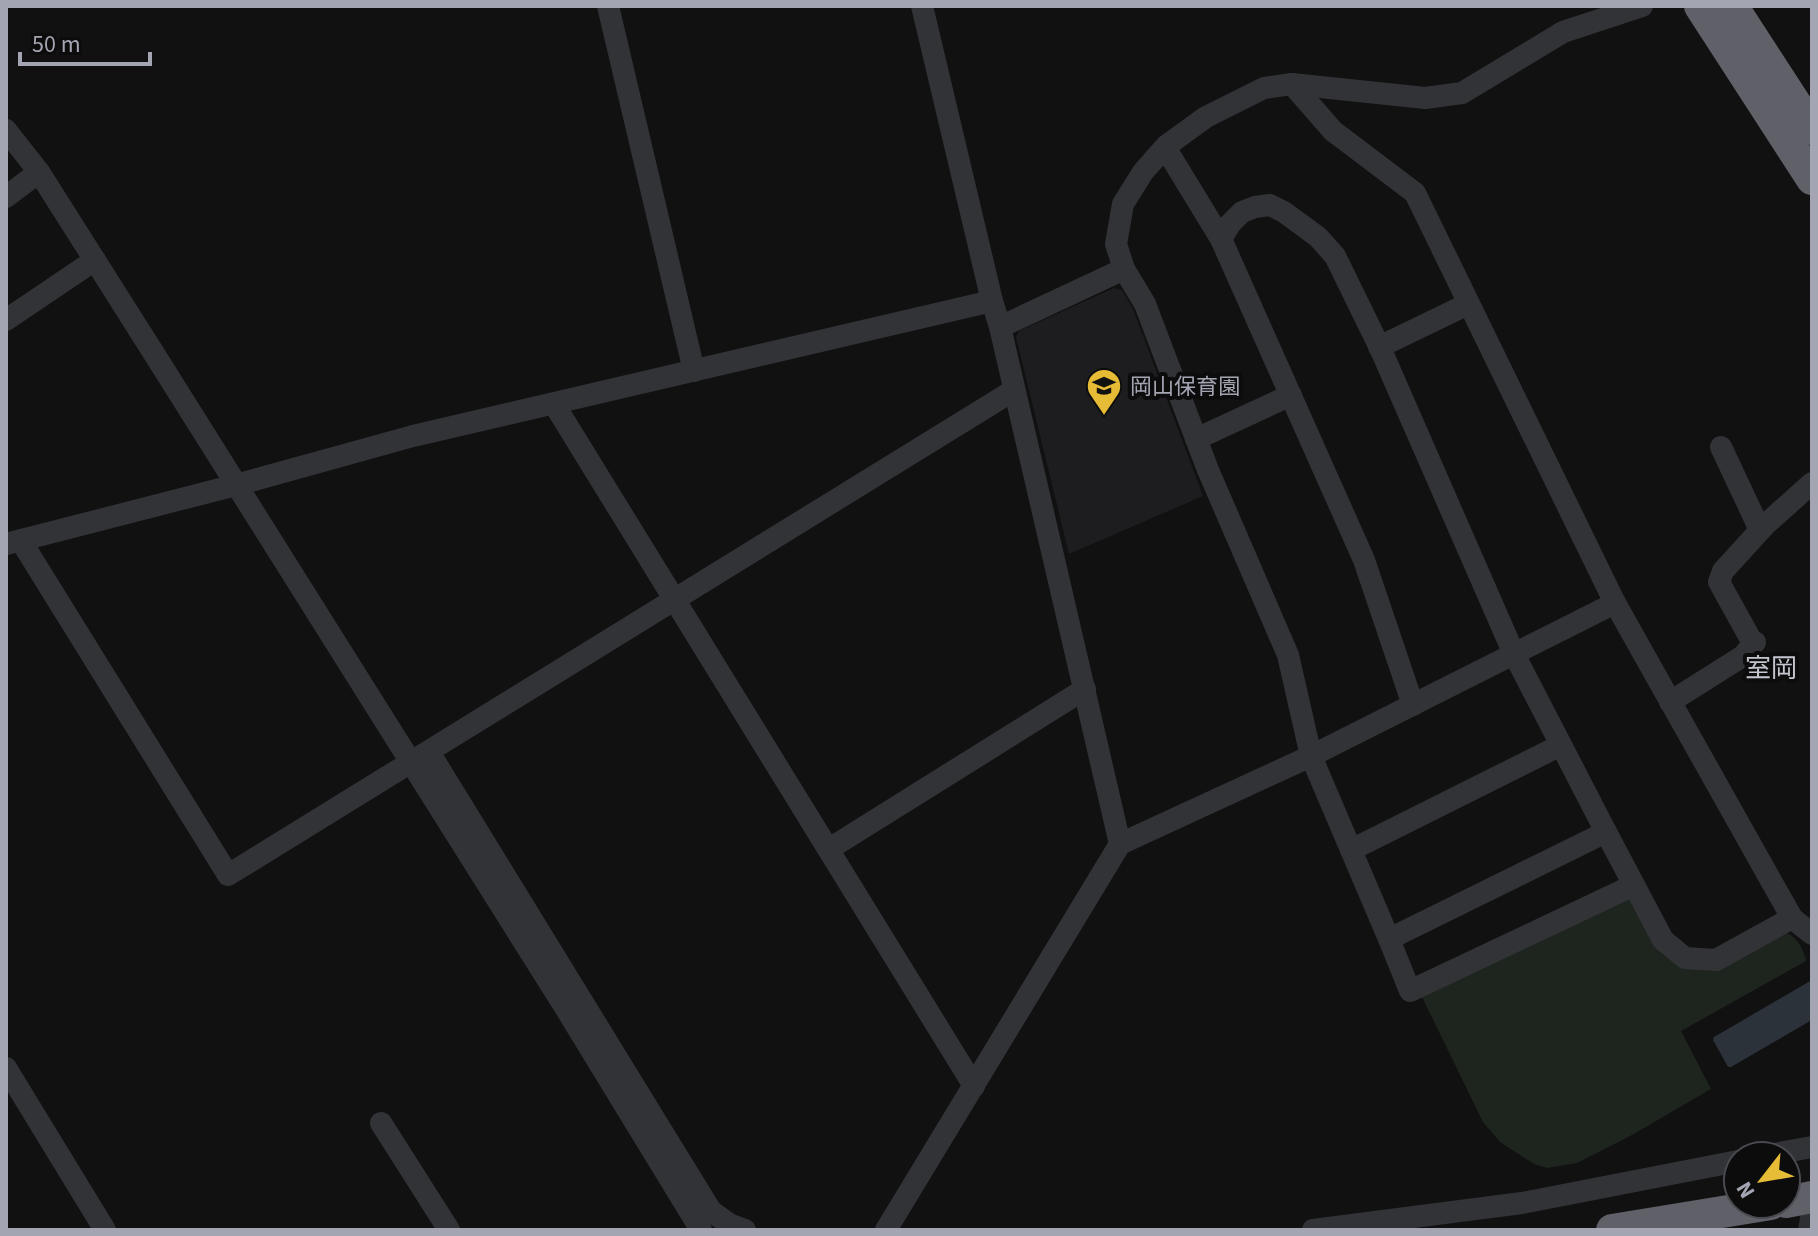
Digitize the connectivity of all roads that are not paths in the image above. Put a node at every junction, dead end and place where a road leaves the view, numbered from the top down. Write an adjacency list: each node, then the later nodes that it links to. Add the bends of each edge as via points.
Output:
1 (608, 6): 21 (street)
2 (922, 6): 16 (street)
3 (1642, 6): 6 (street, via 1563,32 1462,93 1425,98)
4 (1700, 6): 11 (highway)
5 (1732, 6): 7 (highway)
6 (1292, 84): 15 (street, via 1264,88 1206,117 1166,146 1123,204 1116,244); 17 (street, via 1333,131 1415,193)
7 (1812, 129)
8 (6, 130): 10 (street)
9 (1171, 157): 13 (street)
10 (39, 172): 12 (street); 14 (street)
11 (1812, 179)
12 (6, 197)
13 (1221, 239): 20 (street, via 1242,212 1270,205 1284,212 1335,256); 23 (street)
14 (95, 260): 18 (street); 28 (street)
15 (1124, 269): 19 (street); 25 (street, via 1145,304)
16 (992, 301): 19 (street); 21 (street)
17 (1468, 304): 20 (street); 32 (street)
18 (13, 315)
19 (1000, 327): 22 (street)
20 (1379, 347): 33 (street)
21 (694, 371): 24 (street)
22 (1014, 390): 31 (street); 34 (street)
23 (1291, 395): 25 (street); 36 (street, via 1364,560)
24 (554, 404): 28 (street); 31 (street)
25 (1196, 439): 38 (street, via 1288,655)
26 (1721, 447): 29 (street)
27 (1812, 483): 29 (street)
28 (236, 485): 30 (street); 39 (street)
29 (1760, 530): 35 (street, via 1719,582 1753,640 1743,656)
30 (14, 543): 39 (street, via 228,875)
31 (674, 598): 39 (street); 42 (street)
32 (1615, 603): 33 (street); 35 (street)
33 (1514, 654): 36 (street); 37 (street)
34 (1085, 689): 41 (street); 42 (street)
35 (1670, 702): 45 (street)
36 (1413, 705): 38 (street)
37 (1561, 745): 40 (street); 43 (street)
38 (1311, 756): 41 (street); 43 (street)
39 (420, 758): 55 (street); 56 (street, via 711,1211)
40 (1606, 832): 44 (street); 47 (street)
41 (1120, 844): 49 (street)
42 (829, 849): 49 (street)
43 (1351, 850): 47 (street)
44 (1634, 885): 45 (street, via 1663,940 1685,958 1716,960); 47 (street, via 1410,991)
45 (1792, 918): 46 (street)
46 (1812, 934)
47 (1389, 939)
48 (6, 1068): 53 (street)
49 (974, 1086): 57 (street)
50 (381, 1123): 54 (street)
51 (1722, 1164): 58 (street, via 1522,1203)
52 (1722, 1212): 59 (highway)
53 (105, 1230)
54 (449, 1230)
55 (701, 1230)
56 (745, 1230)
57 (886, 1230)
58 (1313, 1230)
59 (1612, 1230)

